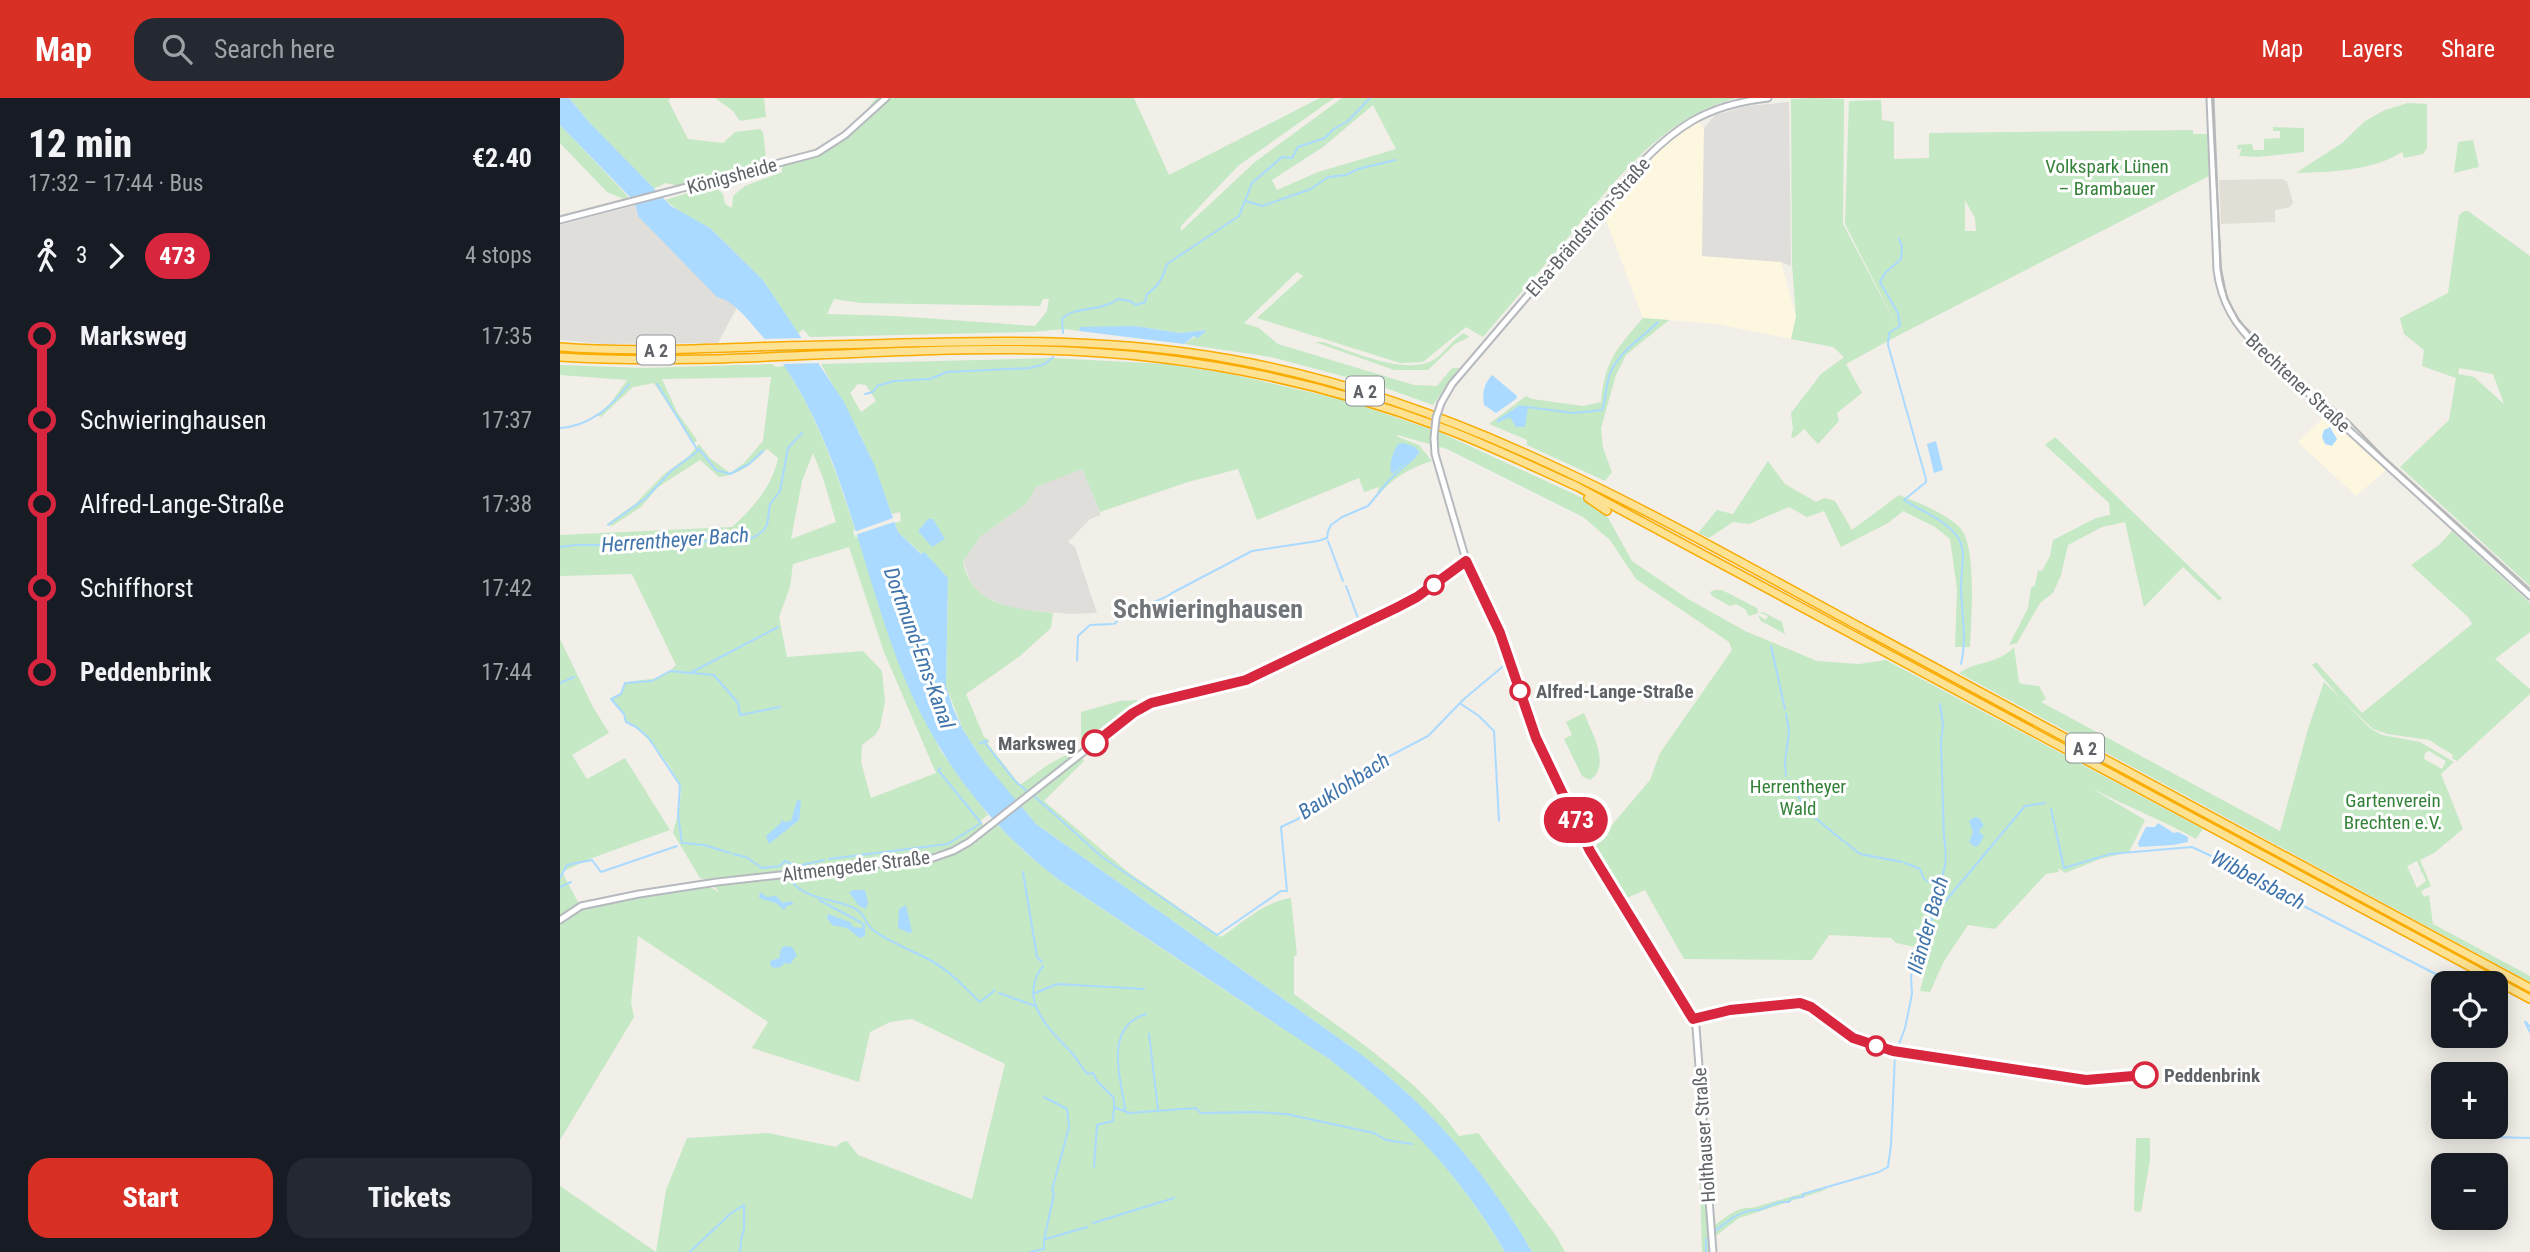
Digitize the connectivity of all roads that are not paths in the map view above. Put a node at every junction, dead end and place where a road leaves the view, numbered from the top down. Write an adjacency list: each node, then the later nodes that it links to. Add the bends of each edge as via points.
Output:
1 (886, 98): 4 (street, Königsheide, via 817,153)
2 (1768, 98): 9 (street, Elsa-Brändström-Straße, bridge, via 1735,103 1703,115 1660,145 1452,384 1436,418 1435,454)
3 (2210, 98): 10 (street, Brechtener Straße, via 2217,270 2234,320)
4 (560, 219)
5 (560, 347): 14 (highway, A 2, via 643,350 1026,340 1099,343 1234,360 1376,394 1552,465 1662,521)
6 (560, 357): 7 (highway, A 2, via 643,361 1040,350 1142,356 1233,369 1375,404 1484,444)
7 (1578, 487): 8 (highway); 12 (highway, A 2)
8 (1607, 511)
9 (1466, 561): 13 (street, Altmengeder Straße, via 1413,599 1246,680 1151,703 1133,713 953,851 933,858 639,894 581,906); 16 (street, Holthauser Straße, via 1500,633 1536,738 1590,851 1693,1019)
10 (2530, 596)
11 (1886, 660): 12 (highway)
12 (1903, 661): 15 (highway, A 2)
13 (560, 920)
14 (2530, 988)
15 (2530, 999)
16 (1713, 1252)

